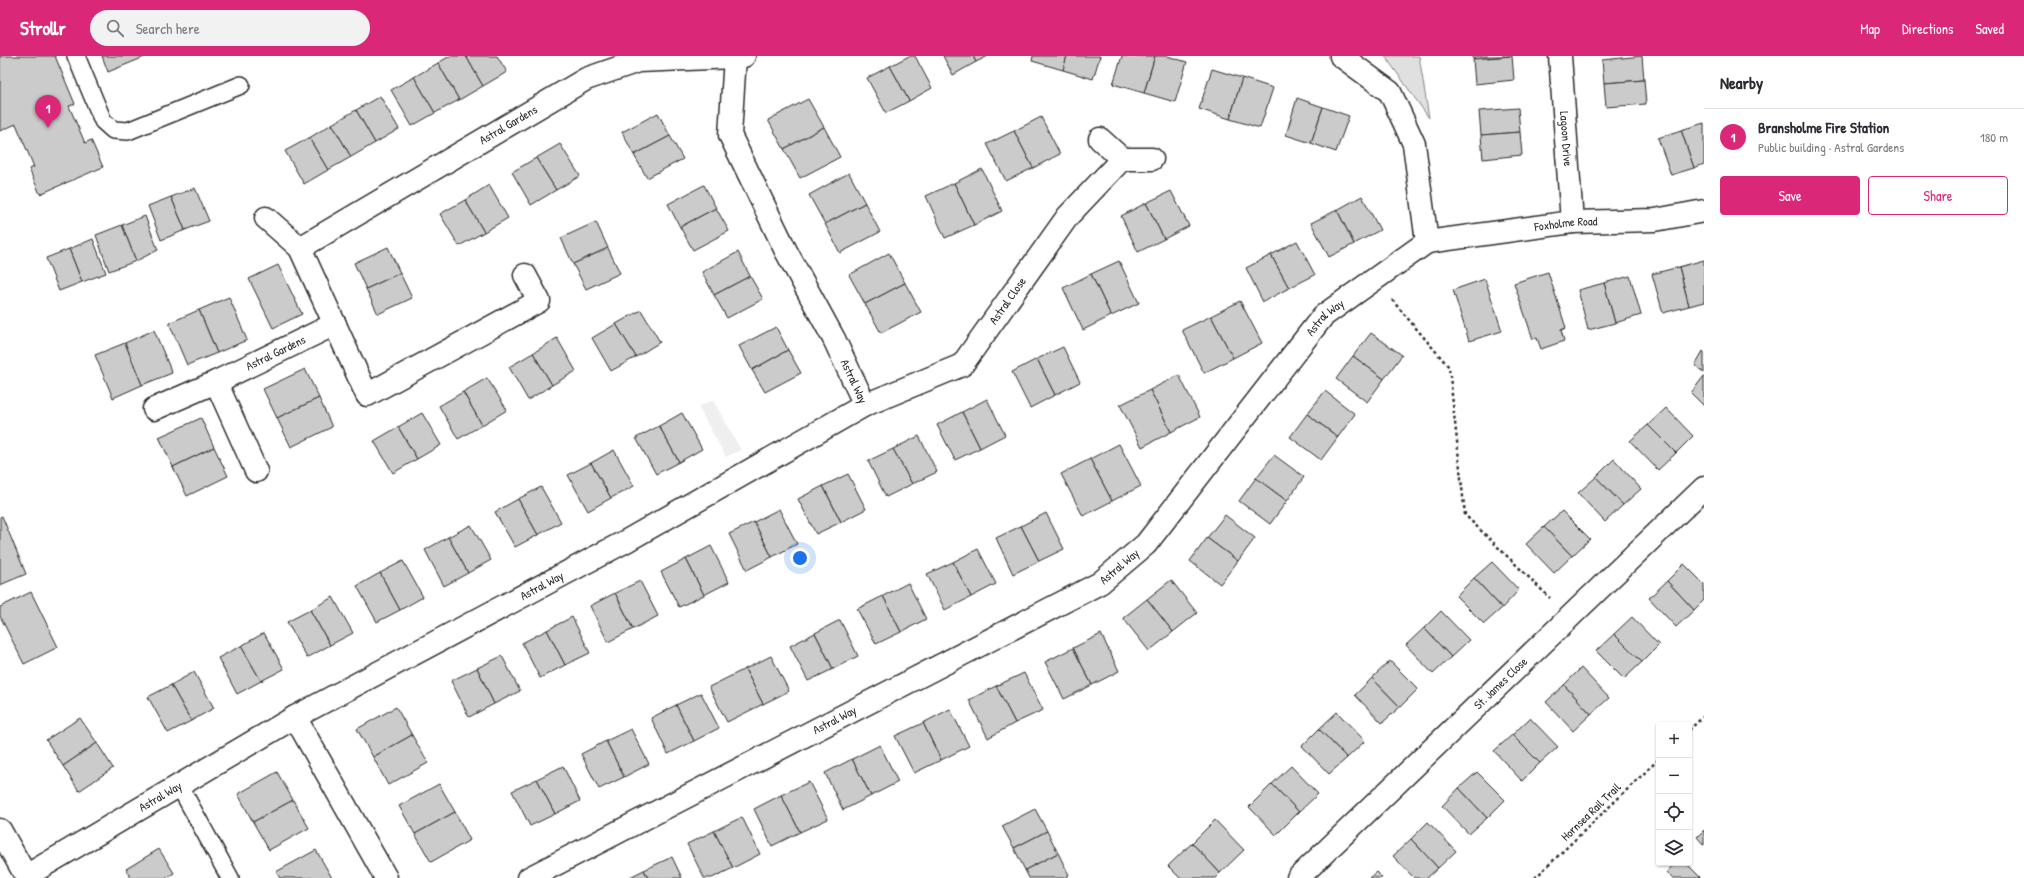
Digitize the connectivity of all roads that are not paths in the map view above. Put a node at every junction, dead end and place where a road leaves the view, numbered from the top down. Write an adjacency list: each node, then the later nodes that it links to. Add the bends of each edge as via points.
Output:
1 (76, 56): 5 (lane, via 103,122 114,130 128,131)
2 (1341, 56): 12 (street, via 1390,92 1414,144)
3 (1560, 56): 11 (street, Lagoon Drive)
4 (740, 57): 13 (street, Astral Gardens, via 638,62 586,79); 17 (street, Astral Way, via 730,135)
5 (241, 85)
6 (1100, 139): 7 (street)
7 (1122, 159): 8 (street); 17 (street, Astral Close, via 1068,216 962,365)
8 (1152, 159)
9 (1704, 210): 11 (street, Foxholme Road, via 1655,220)
10 (266, 218): 13 (street)
11 (1572, 222): 12 (street, Foxholme Road)
12 (1427, 242): 27 (street, Astral Way, via 1324,316 1146,544 1100,583)
13 (300, 248): 15 (street)
14 (525, 275): 15 (street, via 539,301 367,395)
15 (335, 324): 16 (street, Astral Gardens)
16 (216, 382): 18 (street, Astral Gardens); 19 (street)
17 (865, 405): 21 (street, Astral Way, via 628,540)
18 (154, 409)
19 (256, 471)
20 (1704, 488): 28 (street, St. James Close)
21 (294, 717): 22 (street, Astral Way); 26 (street)
22 (179, 785): 24 (street, Astral Way); 25 (lane)
23 (0, 830): 24 (street)
24 (26, 877)
25 (230, 878)
26 (386, 878)
27 (529, 878)
28 (1298, 878)

